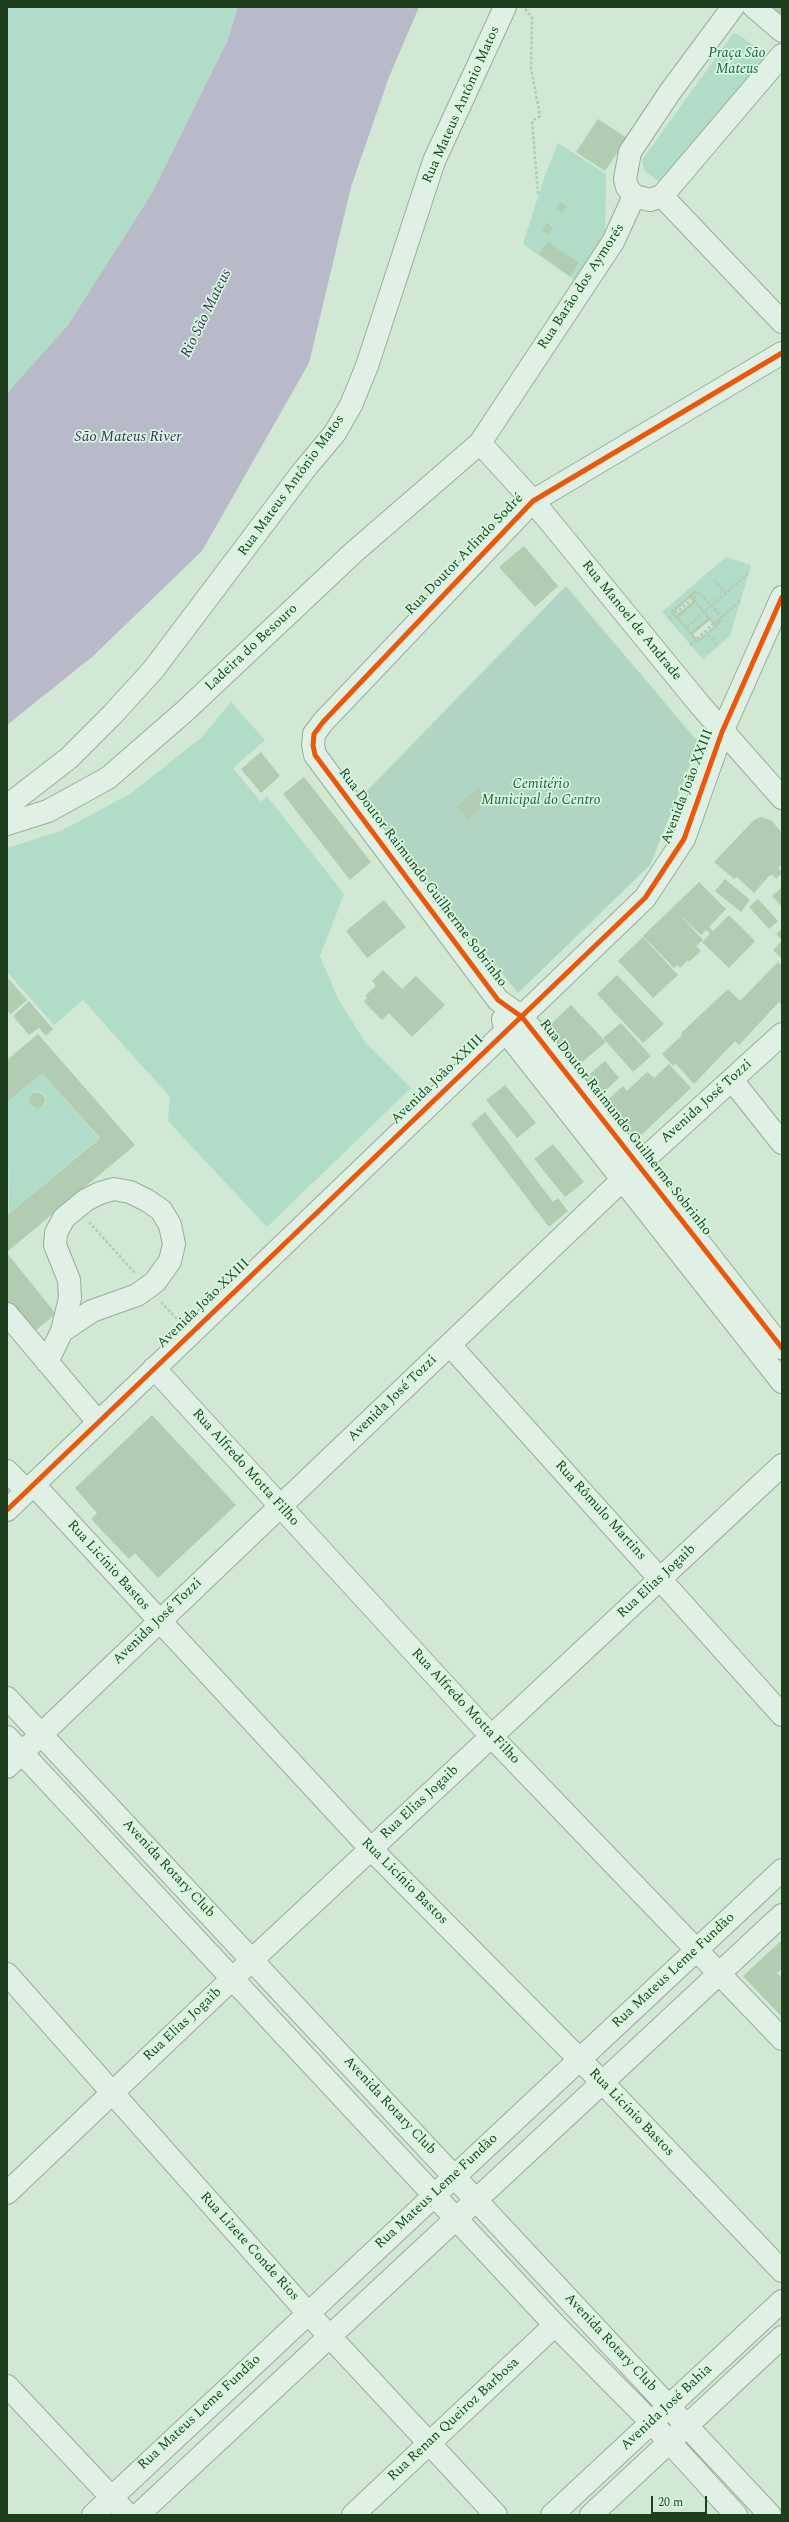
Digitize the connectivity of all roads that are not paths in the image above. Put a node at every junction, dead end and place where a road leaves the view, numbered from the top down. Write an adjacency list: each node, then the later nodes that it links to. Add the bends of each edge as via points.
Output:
1 (505, 7): 16 (street, Rua Mateus Antônio Matos, via 434,161 367,366 335,433 304,470 153,670 69,758)
2 (732, 7): 6 (street, via 630,152 625,179)
3 (754, 7): 4 (street)
4 (782, 31)
5 (782, 55): 7 (street)
6 (634, 196): 7 (street, via 650,200); 10 (street, Rua Barão dos Aymorés, via 613,242)
7 (662, 196): 8 (street)
8 (782, 322)
9 (782, 353): 11 (street, Rua Doutor Arlindo Sodré)
10 (480, 443): 11 (street, Rua Manoel de Andrade); 17 (street, Ladeira do Besouro, via 365,542 186,711 108,778 48,811)
11 (533, 501): 13 (street, Rua Manoel de Andrade); 14 (street, Rua Doutor Arlindo Sodré, via 323,722 314,734)
12 (782, 597): 13 (street, Avenida João XXIII)
13 (722, 732): 15 (street, Rua Manoel de Andrade); 19 (street, Avenida João XXIII, via 684,839 668,866 645,898)
14 (315, 756): 18 (street, Rua Doutor Raimundo Guilherme Sobrinho)
15 (782, 798)
16 (7, 806)
17 (7, 824)
18 (498, 1000): 19 (street, Rua Doutor Raimundo Guilherme Sobrinho); 20 (street, Rua Doutor Raimundo Guilherme Sobrinho)
19 (522, 1017): 20 (street, Avenida João XXIII); 23 (street, Rua Doutor Raimundo Guilherme Sobrinho)
20 (506, 1032): 24 (street, Rua Doutor Raimundo Guilherme Sobrinho); 33 (street, Avenida João XXIII)
21 (782, 1034): 22 (street, Avenida José Tozzi)
22 (732, 1080): 25 (street); 26 (street, Avenida José Tozzi)
23 (581, 1093): 24 (street); 26 (street, Rua Doutor Raimundo Guilherme Sobrinho)
24 (565, 1107): 27 (street, Rua Doutor Raimundo Guilherme Sobrinho)
25 (782, 1143)
26 (639, 1164): 27 (street, Avenida José Tozzi); 31 (street, Rua Doutor Raimundo Guilherme Sobrinho)
27 (622, 1180): 30 (street, Avenida José Tozzi); 34 (street, Rua Doutor Raimundo Guilherme Sobrinho)
28 (7, 1314): 32 (street)
29 (62, 1331): 29 (street, via 92,1311 137,1295 156,1282 170,1261 174,1244 170,1225 161,1210 148,1200 130,1192 114,1189 100,1193 76,1207 64,1218 56,1233 56,1251 71,1289); 32 (street)
30 (450, 1345): 39 (street, Avenida José Tozzi); 41 (street, Rua Rômulo Martins)
31 (782, 1348)
32 (47, 1362): 35 (street)
33 (154, 1368): 35 (street, Avenida João XXIII); 39 (street, Rua Alfredo Motta Filho)
34 (779, 1374)
35 (98, 1422): 38 (street, Avenida João XXIII)
36 (782, 1465): 41 (street, Rua Elias Jogaib)
37 (7, 1471): 38 (street, Rua Licínio Bastos)
38 (30, 1488): 40 (street, Avenida João XXIII); 42 (street, Rua Licínio Bastos)
39 (280, 1507): 42 (street, Avenida José Tozzi); 46 (street, Rua Alfredo Motta Filho)
40 (7, 1510)
41 (661, 1578): 44 (street, Rua Rômulo Martins); 46 (street, Rua Elias Jogaib)
42 (158, 1621): 45 (street, Avenida José Tozzi); 49 (street, Rua Licínio Bastos)
43 (7, 1698): 45 (street, Avenida Rotary Club)
44 (782, 1715)
45 (42, 1734): 48 (street, Avenida José Tozzi); 50 (street, Avenida Rotary Club)
46 (491, 1736): 49 (street, Rua Elias Jogaib); 54 (street, Rua Alfredo Motta Filho)
47 (7, 1737): 48 (street, Avenida Rotary Club)
48 (14, 1760): 52 (street, Avenida Rotary Club)
49 (371, 1849): 55 (street, Rua Elias Jogaib); 60 (street, Rua Licínio Bastos)
50 (160, 1861): 52 (street); 55 (street, Avenida Rotary Club)
51 (782, 1870): 54 (street, Rua Mateus Leme Fundão)
52 (141, 1881): 58 (street, Avenida Rotary Club)
53 (782, 1915): 56 (street)
54 (698, 1949): 56 (street, Rua Alfredo Motta Filho); 60 (street, Rua Mateus Leme Fundão)
55 (253, 1959): 58 (street, Rua Elias Jogaib); 63 (street, Avenida Rotary Club)
56 (721, 1973): 59 (street, Rua Alfredo Motta Filho); 61 (street)
57 (7, 1974): 62 (street, Rua Lizete Conde Rios)
58 (233, 1979): 62 (street, Rua Elias Jogaib); 65 (street, Avenida Rotary Club)
59 (782, 2039)
60 (580, 2059): 61 (street, Rua Licínio Bastos); 63 (street, Rua Mateus Leme Fundão)
61 (603, 2083): 66 (street); 68 (street, Rua Licínio Bastos)
62 (112, 2092): 64 (street, Rua Elias Jogaib); 70 (street, Rua Lizete Conde Rios)
63 (454, 2175): 65 (street, Rua Mateus Leme Fundão); 66 (street, Avenida Rotary Club)
64 (7, 2193)
65 (434, 2195): 67 (street, Avenida Rotary Club); 70 (street, Rua Mateus Leme Fundão)
66 (476, 2199): 67 (street); 75 (street, Avenida Rotary Club)
67 (456, 2218): 71 (street, Avenida Rotary Club); 72 (street)
68 (782, 2271)
69 (782, 2301): 75 (street, Avenida José Bahia)
70 (307, 2312): 72 (street, Rua Lizete Conde Rios); 76 (street, Rua Mateus Leme Fundão)
71 (555, 2325): 77 (street, Avenida Rotary Club); 81 (street, Rua Renan Queiroz Barbosa)
72 (329, 2335): 79 (street); 81 (street, Rua Lizete Conde Rios)
73 (782, 2337): 78 (street, Avenida José Bahia)
74 (7, 2386): 82 (street)
75 (669, 2406): 77 (street, Avenida José Bahia); 78 (street, Avenida Rotary Club)
76 (202, 2412): 79 (street); 82 (street, Rua Mateus Leme Fundão)
77 (652, 2423): 80 (street, Avenida Rotary Club); 88 (street, Avenida José Bahia)
78 (688, 2426): 80 (street, Avenida José Bahia); 91 (street, Avenida Rotary Club)
79 (222, 2436): 85 (street)
80 (669, 2442): 89 (street, Avenida José Bahia); 90 (street, Avenida Rotary Club)
81 (429, 2443): 86 (street, Rua Renan Queiroz Barbosa); 87 (street, Rua Lizete Conde Rios)
82 (111, 2497): 83 (street, Rua Mateus Leme Fundão); 84 (street)
83 (93, 2515)
84 (128, 2515)
85 (138, 2515)
86 (353, 2515)
87 (496, 2515)
88 (552, 2515)
89 (591, 2515)
90 (736, 2515)
91 (770, 2515)

